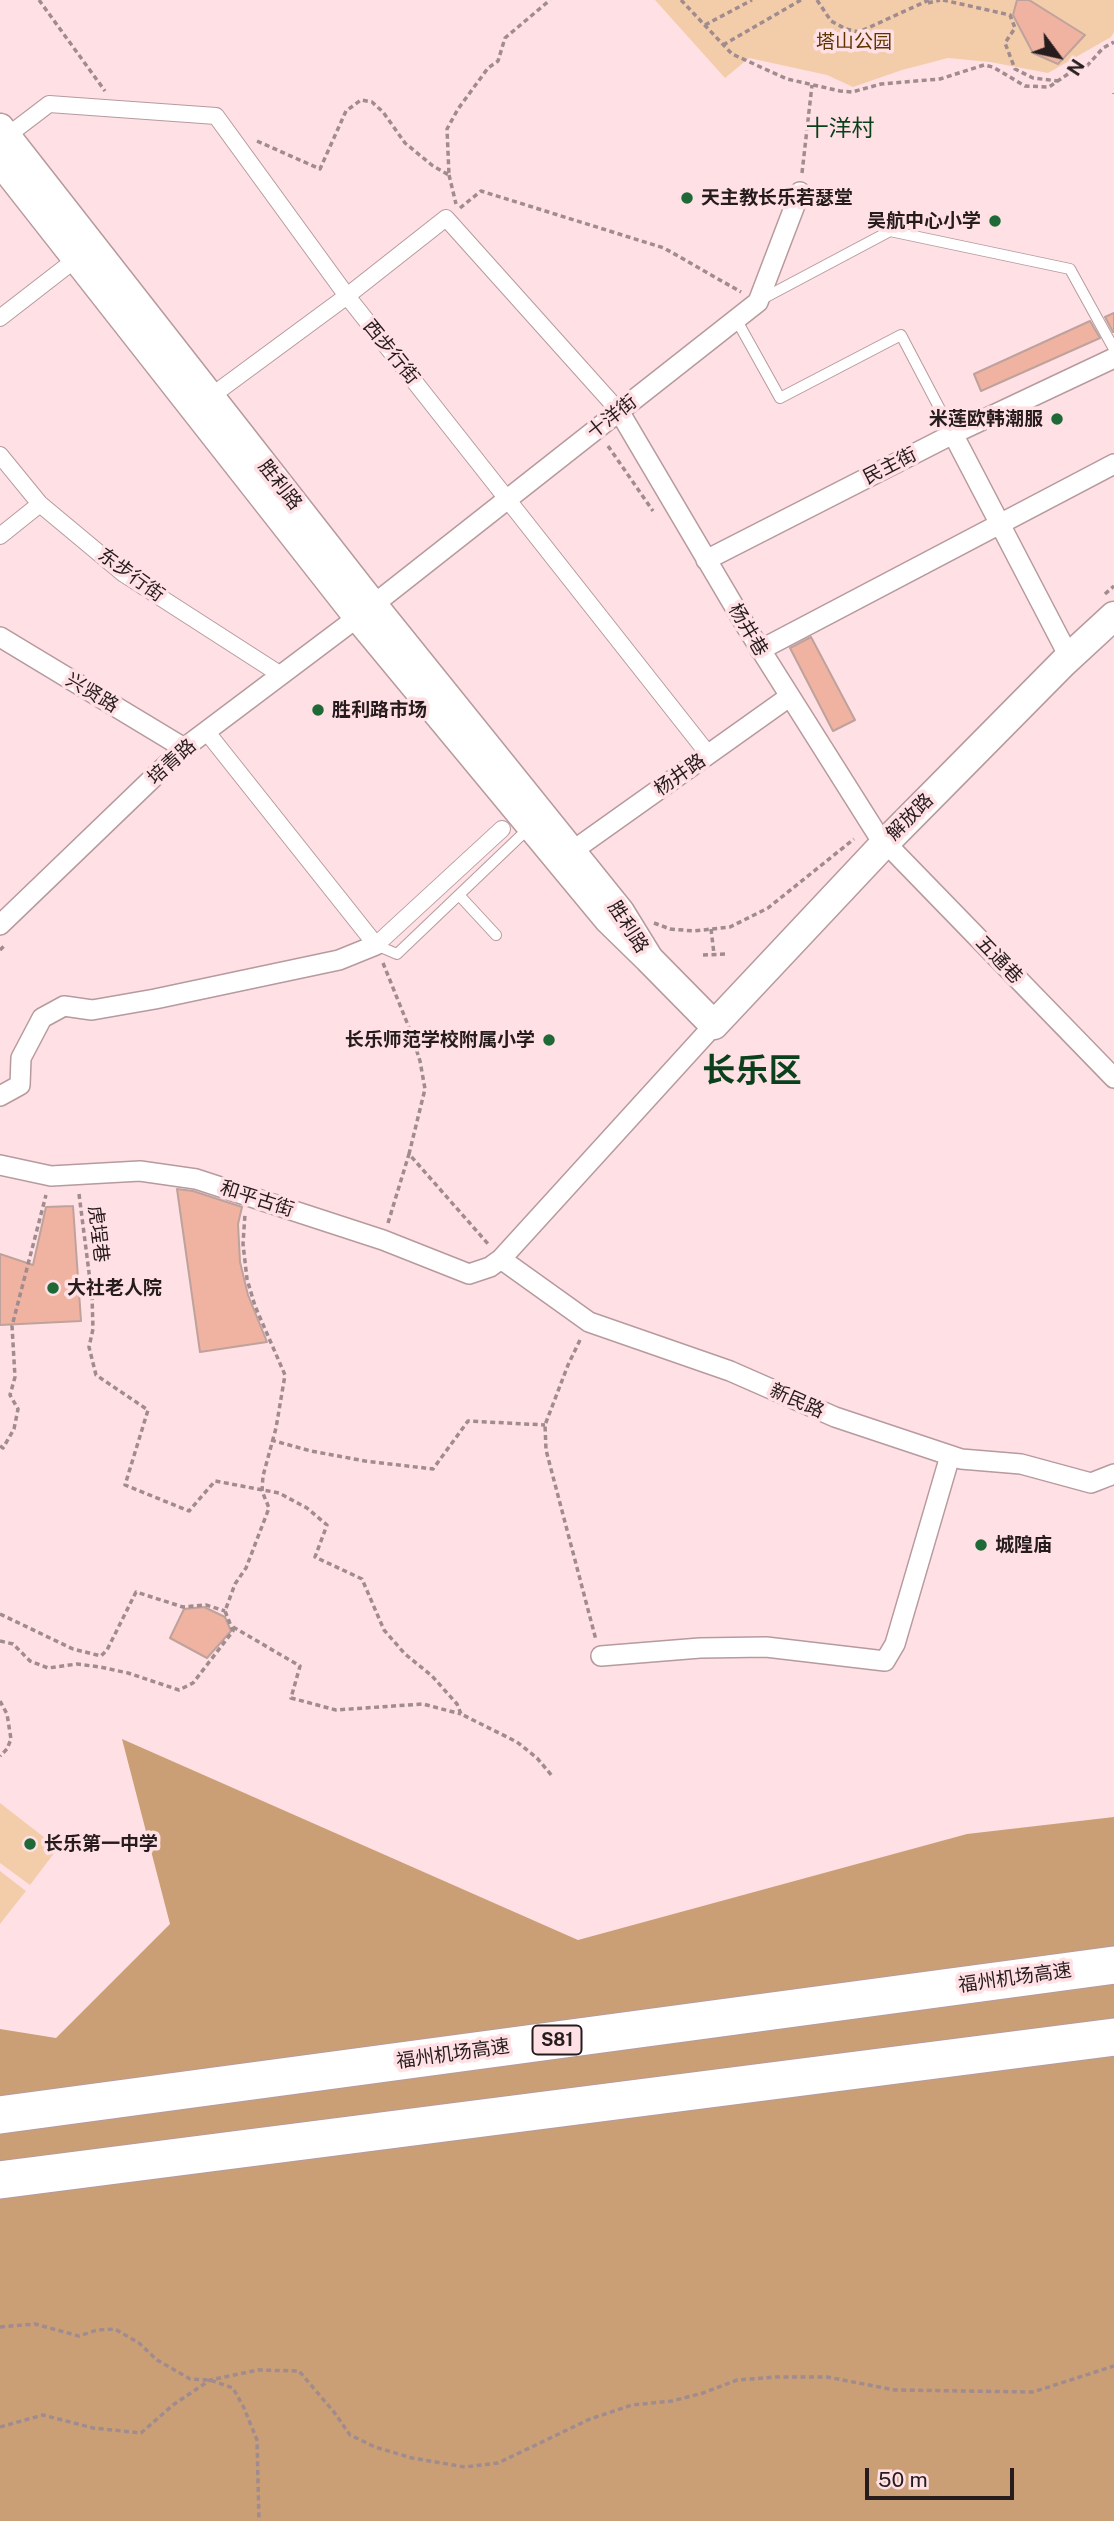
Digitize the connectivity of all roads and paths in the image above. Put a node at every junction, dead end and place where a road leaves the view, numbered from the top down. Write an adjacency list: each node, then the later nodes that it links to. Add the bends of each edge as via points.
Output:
1 (39, 0): 14 (path)
2 (550, 0): 15 (path, via 505,38 498,61 458,109 447,129 449,175 405,143 372,102 360,100 346,111 320,169 269,145)
3 (681, 0): 9 (path)
4 (752, 0): 9 (path)
5 (802, 0): 11 (path)
6 (817, 0): 8 (path, via 831,21 859,32)
7 (942, 0): 8 (path); 12 (path, via 1010,15 1015,28 1005,43 1016,69 1033,78)
8 (926, 1)
9 (705, 25): 11 (path)
10 (1114, 42): 12 (path, via 1086,67)
11 (723, 45): 13 (path, via 768,72)
12 (1060, 81): 13 (path, via 1049,87 1025,86 984,65 952,76 852,92 808,84)
13 (812, 85): 17 (path)
14 (119, 109): 15 (street, 西步行街, via 216,116); 16 (street, 西步行街, via 49,104)
15 (231, 136): 20 (street, 西步行街)
16 (2, 142): 19 (main road, 胜利路); 26 (main road, 胜利路)
17 (800, 192): 21 (street)
18 (446, 218): 20 (street); 21 (path, via 481,191 664,248); 27 (street)
19 (76, 259): 22 (street); 38 (main road, 胜利路)
20 (347, 296): 26 (street); 32 (street, 西步行街)
21 (758, 302): 23 (street, 十洋街); 24 (lane, via 890,232 1070,269)
22 (0, 318)
23 (736, 319): 27 (street, 十洋街); 28 (lane, via 780,398 901,335)
24 (1114, 348)
25 (1114, 358): 28 (street, 民主街)
26 (210, 397): 38 (main road, 胜利路)
27 (619, 411): 32 (street, 十洋街); 37 (street, 杨井巷)
28 (953, 433): 35 (street); 37 (street, 民主街)
29 (602, 438): 34 (path)
30 (0, 455): 33 (street, 东步行街)
31 (1114, 464): 35 (street)
32 (508, 499): 38 (street, 十洋街); 47 (street, 西步行街)
33 (40, 504): 36 (street); 43 (street, 东步行街, via 124,574)
34 (656, 515)
35 (1000, 524): 41 (street); 42 (street)
36 (0, 536)
37 (706, 560): 42 (street, 杨井巷)
38 (366, 611): 43 (street, 培青路); 48 (main road, 胜利路); 51 (main road, 胜利路)
39 (1114, 616): 50 (main road, 解放路)
40 (0, 637): 46 (street, 兴贤路)
41 (1064, 647)
42 (760, 650): 44 (street, 杨井巷)
43 (281, 675): 45 (street, 培青路)
44 (789, 697): 47 (street, 杨井路); 50 (street, 杨井巷)
45 (206, 732): 46 (street, 培青路); 56 (street)
46 (184, 748): 54 (street, 培青路)
47 (709, 755): 51 (street, 杨井路)
48 (530, 827): 52 (lane); 61 (main road, 胜利路, via 609,920)
49 (502, 829): 56 (street)
50 (885, 843): 62 (main road, 解放路); 63 (street, 五通巷)
51 (571, 852): 61 (main road, 胜利路, via 620,912)
52 (458, 895): 55 (lane); 56 (lane, via 397,954)
53 (711, 929): 58 (path)
54 (5, 933): 57 (path)
55 (496, 935)
56 (376, 945): 64 (street, via 339,961 155,999 92,1010 64,1006 42,1018 21,1058 20,1085); 65 (path, via 410,1030 425,1088)
57 (0, 950)
58 (714, 954): 59 (path); 60 (path)
59 (726, 954)
60 (703, 955)
61 (649, 959): 62 (main road)
62 (714, 1026): 71 (street)
63 (1114, 1078)
64 (0, 1096)
65 (408, 1154): 70 (path); 71 (path)
66 (0, 1165): 68 (street, 和平古街)
67 (76, 1175): 68 (street, 和平古街); 69 (street, 和平古街, via 169,1174); 78 (path, 虎埕巷, via 92,1296 89,1347 96,1375 148,1410 124,1485 189,1511 215,1481)
68 (51, 1176): 75 (path, via 12,1326 15,1377 10,1395 18,1409 14,1429 3,1448)
69 (247, 1195): 70 (street, 和平古街); 74 (path, via 243,1244 247,1279 285,1375)
70 (383, 1240): 71 (street, 和平古街, via 468,1274)
71 (501, 1259): 72 (street, 新民路)
72 (589, 1322): 73 (path); 76 (street, 新民路, via 730,1371 835,1418)
73 (545, 1425): 74 (path, via 468,1421 433,1469 311,1451); 83 (path, via 546,1451)
74 (271, 1440): 78 (path)
75 (0, 1446)
76 (950, 1456): 77 (street, 新民路, via 1021,1464 1090,1483); 83 (street, via 895,1644 885,1661 765,1647)
77 (1114, 1474)
78 (262, 1491): 79 (path, via 269,1508); 85 (path, via 279,1493 327,1525 315,1557 362,1579 384,1630 432,1676)
79 (225, 1611): 80 (path, via 206,1605 183,1607 136,1592 101,1656 73,1649); 81 (path)
80 (0, 1614)
81 (233, 1627): 82 (path, via 198,1678 179,1690 100,1667 48,1668 30,1661 13,1644); 85 (path, via 300,1666 290,1698 336,1710 423,1704)
82 (0, 1641)
83 (601, 1656)
84 (0, 1701): 86 (path, via 11,1739)
85 (461, 1714): 87 (path, via 517,1742)
86 (0, 1756)
87 (553, 1777)
88 (1114, 1965): 90 (highway, 福州机场高速 / S81)
89 (1114, 2037): 91 (highway)
90 (0, 2115)
91 (0, 2180)
92 (0, 2327): 94 (path, via 35,2324 79,2336 115,2329 190,2379)
93 (1114, 2366): 94 (path, via 1033,2392 895,2390 827,2377 737,2380 672,2402 632,2405 590,2419 498,2463 465,2467 412,2458 350,2435 299,2371 258,2370)
94 (210, 2380): 95 (path, via 173,2404 141,2433 93,2428 43,2415); 96 (path, via 233,2388 257,2440)
95 (0, 2427)
96 (259, 2521)

